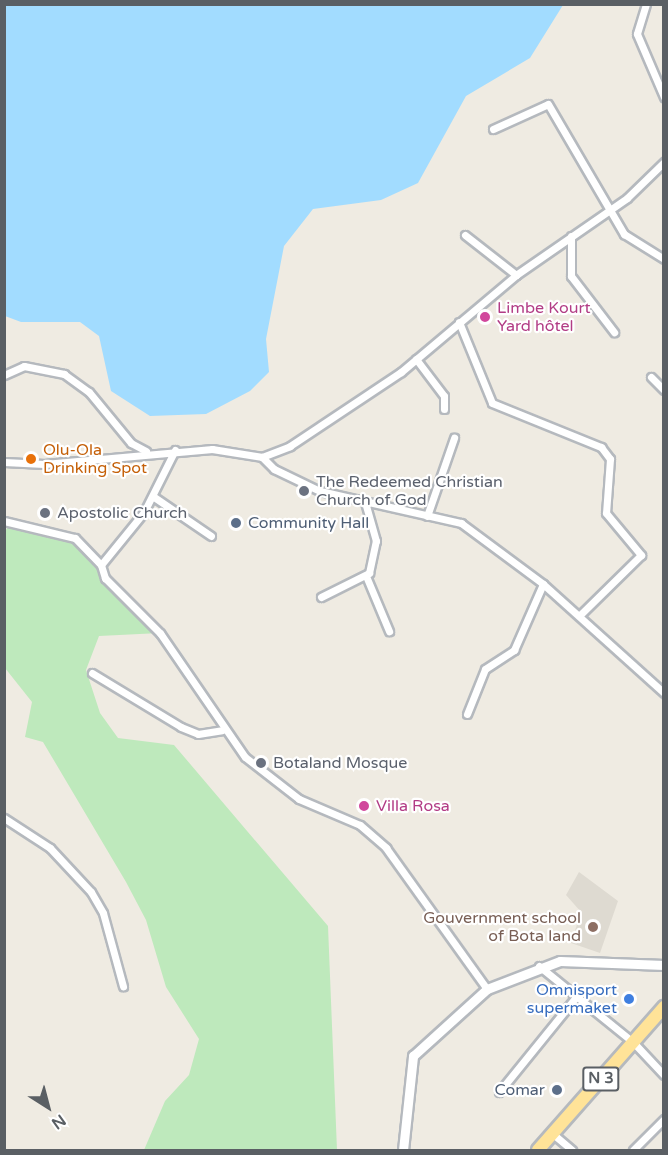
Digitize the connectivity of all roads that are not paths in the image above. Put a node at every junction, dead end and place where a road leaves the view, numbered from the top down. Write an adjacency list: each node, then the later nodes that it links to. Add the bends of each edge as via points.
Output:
1 (646, 4): 2 (street, via 637,34)
2 (663, 97)
3 (493, 129): 5 (street, via 548,104)
4 (663, 162): 5 (street)
5 (608, 213): 7 (street); 8 (street, via 634,243)
6 (465, 235): 9 (street)
7 (571, 236): 9 (street); 11 (street, via 571,276)
8 (663, 259)
9 (516, 274): 10 (street)
10 (459, 322): 12 (street); 31 (street, via 492,403 601,447 610,459 606,513 641,555)
11 (614, 332)
12 (416, 359): 16 (street, via 444,396); 20 (street, via 305,437)
13 (4, 375): 19 (street, via 24,366 64,374 89,393 131,443)
14 (651, 377): 15 (street)
15 (663, 390)
16 (444, 409)
17 (454, 438): 24 (street)
18 (175, 450): 19 (street); 20 (street, via 227,450); 22 (street)
19 (148, 452): 21 (street, via 44,464)
20 (262, 457): 23 (street, via 303,484)
21 (4, 462)
22 (154, 497): 26 (street); 27 (street)
23 (365, 502): 24 (street); 28 (street, via 376,541)
24 (427, 516): 29 (street, via 461,523)
25 (4, 521): 27 (street, via 75,538)
26 (211, 536)
27 (101, 565): 36 (street, via 111,587 160,633)
28 (366, 576): 30 (street); 32 (street)
29 (543, 584): 31 (street); 35 (street, via 514,650 485,669)
30 (321, 597)
31 (580, 615): 34 (street)
32 (389, 631)
33 (92, 673): 36 (street, via 181,727 198,734)
34 (663, 693)
35 (467, 714)
36 (222, 730): 41 (street, via 284,789 360,825 386,848)
37 (4, 819): 40 (street, via 50,848 91,892 103,913)
38 (663, 965): 39 (street, via 577,960)
39 (539, 966): 41 (street); 42 (street)
40 (123, 986)
41 (487, 988): 49 (street, via 413,1056)
42 (575, 998): 44 (street); 46 (street)
43 (663, 1007): 44 (highway, N 3)
44 (633, 1042): 45 (street); 48 (highway, N 3)
45 (663, 1075)
46 (499, 1092)
47 (663, 1119): 52 (street)
48 (553, 1134): 50 (highway, N 3); 51 (street)
49 (403, 1150)
50 (538, 1150)
51 (572, 1150)
52 (633, 1150)

